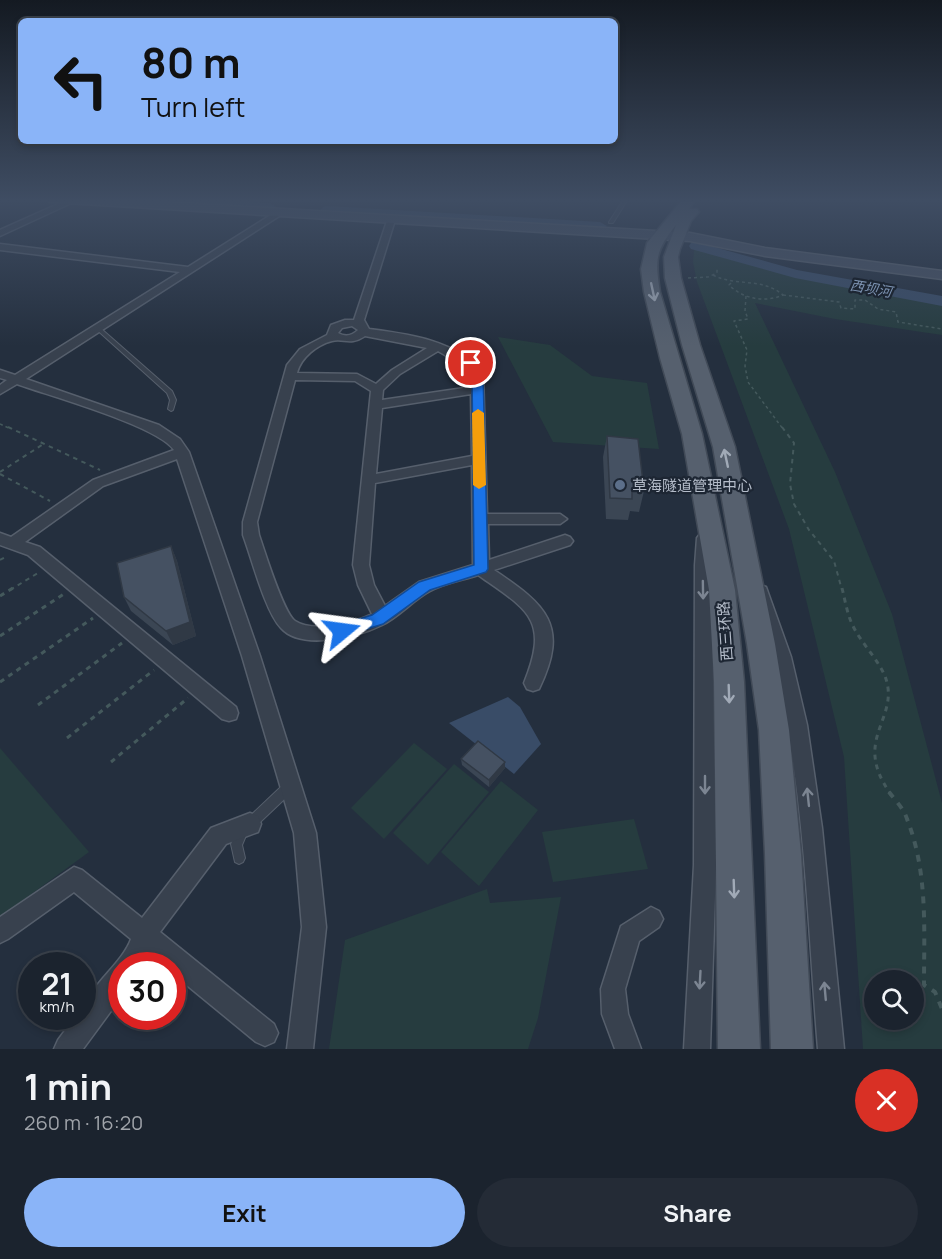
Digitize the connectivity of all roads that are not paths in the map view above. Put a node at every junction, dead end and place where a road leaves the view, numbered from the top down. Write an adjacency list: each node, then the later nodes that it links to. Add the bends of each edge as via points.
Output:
1 (8, 248): 8 (street)
2 (224, 248): 8 (street)
3 (376, 248): 12 (street, via 353,307)
4 (379, 248): 11 (street, via 359,320)
5 (653, 248): 24 (main road, 西三环路, one-way to 24, via 649,261 652,292 692,434)
6 (670, 248): 29 (main road, 西三环路, one-way to 6, via 724,447 691,345 673,278)
7 (760, 248): 9 (main road)
8 (189, 270): 10 (street)
9 (942, 273)
10 (98, 328): 15 (street); 20 (lane, via 170,392)
11 (363, 330): 12 (street, via 349,339); 13 (street, via 407,337)
12 (334, 332): 14 (street, via 304,351)
13 (436, 347): 16 (street); 18 (street, via 471,363 477,373)
14 (290, 375): 16 (street, via 357,378); 31 (street, via 250,522 251,535 279,611 288,625 305,633 357,628)
15 (8, 377): 17 (street); 21 (street, via 154,428 175,442)
16 (377, 388): 19 (street)
17 (0, 390)
18 (477, 390): 19 (street); 22 (street)
19 (376, 405): 23 (street)
20 (171, 409)
21 (182, 452): 28 (street, via 98,483); 34 (street)
22 (479, 459): 23 (street); 25 (street)
23 (369, 479): 31 (street, via 361,565)
24 (707, 511): 46 (street, one-way to 46, via 703,565 705,865); 47 (main road, 西三环路, one-way to 47, via 722,590 729,682)
25 (480, 519): 26 (street); 30 (street)
26 (560, 519)
27 (565, 540): 30 (street)
28 (7, 541): 33 (street, via 34,551)
29 (746, 556): 48 (main road, 西三环路, via 774,730); 49 (street, one-way to 29, via 797,713 770,613)
30 (481, 569): 31 (street, via 425,586); 32 (street, via 524,599 546,630 547,647)
31 (382, 617)
32 (533, 682)
33 (229, 714)
34 (290, 786): 35 (lane); 44 (street, via 304,833 314,927)
35 (250, 824): 36 (lane, via 236,844); 39 (street, via 219,836)
36 (239, 858)
37 (651, 919): 45 (street, via 630,934 613,989 615,1014)
38 (0, 931): 39 (street, via 74,878)
39 (144, 934): 40 (street); 42 (street)
40 (138, 952)
41 (108, 994): 43 (street)
42 (265, 1033)
43 (67, 1049)
44 (300, 1049)
45 (628, 1049)
46 (697, 1049)
47 (739, 1049)
48 (792, 1049)
49 (831, 1049)

